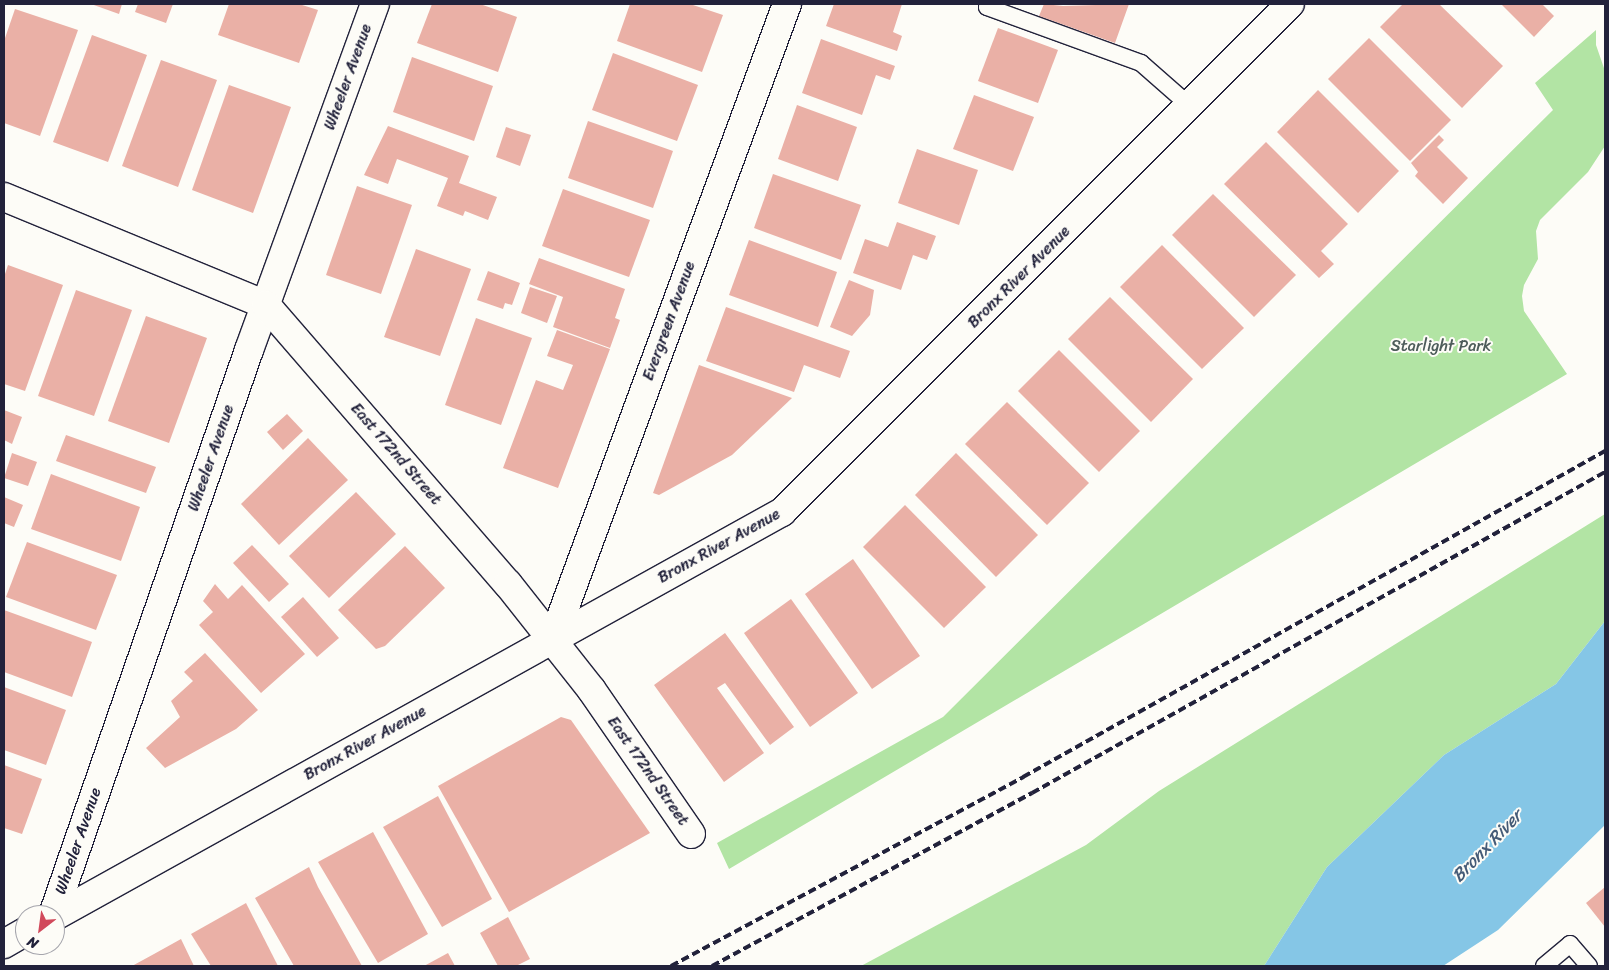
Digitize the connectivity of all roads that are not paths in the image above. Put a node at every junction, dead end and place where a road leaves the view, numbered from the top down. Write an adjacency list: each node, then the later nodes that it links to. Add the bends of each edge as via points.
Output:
1 (375, 4): 7 (street, Wheeler Avenue)
2 (786, 4): 8 (street, Evergreen Avenue)
3 (988, 4): 5 (lane, via 987,8 1140,63)
4 (1290, 4): 5 (street, Bronx River Avenue)
5 (1189, 105): 8 (street, Bronx River Avenue, via 789,507)
6 (4, 197): 7 (street, East 172nd Street)
7 (266, 305): 8 (street, East 172nd Street); 10 (street, Wheeler Avenue)
8 (553, 639): 9 (street, East 172nd Street); 11 (street, Bronx River Avenue)
9 (691, 834)
10 (57, 905)
11 (65, 909)
12 (15, 938): 13 (street)
13 (4, 944)
14 (1544, 966): 15 (lane, via 1570,944)
15 (1589, 966)

